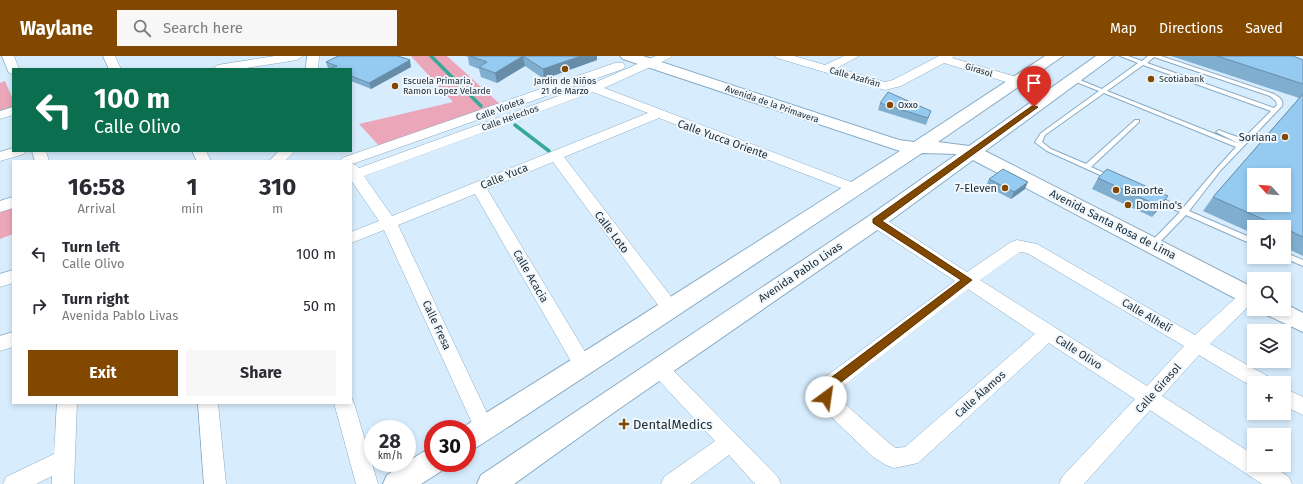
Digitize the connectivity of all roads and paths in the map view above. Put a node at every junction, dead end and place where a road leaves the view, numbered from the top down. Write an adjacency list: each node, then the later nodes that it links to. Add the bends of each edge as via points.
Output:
1 (8, 56): 16 (street)
2 (124, 56): 14 (street)
3 (297, 56): 17 (street)
4 (313, 56): 18 (street)
5 (781, 56): 19 (street, Calle Azafrán)
6 (853, 56): 19 (street)
7 (1055, 56): 23 (main road)
8 (1106, 56): 22 (main road, Avenida Pablo Livas)
9 (1123, 56): 15 (lane)
10 (1152, 56): 15 (lane)
11 (1156, 56): 26 (lane, via 1272,95 1280,102)
12 (946, 57): 19 (street, Calle Azafrán, via 897,83 885,86); 23 (street, Girasol)
13 (652, 58): 24 (street, Calle Helechos); 31 (main road, Avenida de la Primavera, via 889,142); 40 (street, Calle Violeta)
14 (111, 61)
15 (1142, 63): 25 (lane); 26 (lane)
16 (12, 68)
17 (224, 68)
18 (312, 68)
19 (826, 69)
20 (12, 74): 21 (street)
21 (0, 78)
22 (1075, 78): 25 (lane); 33 (main road, Avenida Pablo Livas)
23 (1016, 81): 31 (main road)
24 (593, 88): 28 (street, Calle Yucca Oriente); 39 (street, Calle Helechos)
25 (1105, 90): 32 (lane); 41 (lane, via 1043,134 1038,142 1049,150)
26 (1274, 110): 32 (lane)
27 (12, 111): 29 (street)
28 (658, 114): 36 (street, Calle Yuca); 45 (street, Calle Yucca Oriente)
29 (0, 115)
30 (1137, 121): 41 (lane)
31 (924, 143): 33 (main road, Avenida de la Primavera); 45 (main road)
32 (1242, 144): 49 (lane, via 1194,197)
33 (978, 148): 50 (main road, Avenida Pablo Livas); 54 (main road, Avenida Santa Rosa de Lima)
34 (16, 152): 37 (street)
35 (287, 152): 38 (street)
36 (555, 156): 44 (street, Calle Yuca); 63 (street, Calle Loto)
37 (0, 157)
38 (277, 160)
39 (352, 166)
40 (352, 166)
41 (1087, 167): 43 (lane)
42 (352, 170): 51 (street, Calle Fresa)
43 (1122, 183)
44 (478, 186): 51 (street, Calle Yuca); 71 (street, Calle Acacia)
45 (854, 188): 63 (main road)
46 (1150, 196): 49 (lane)
47 (12, 202): 48 (street)
48 (0, 207)
49 (1185, 211): 53 (lane); 54 (lane)
50 (876, 221): 58 (street, Calle Olivo); 72 (main road, Avenida Pablo Livas)
51 (389, 223): 52 (street, Calle Yuca); 80 (street, Calle Fresa)
52 (352, 238)
53 (1247, 239)
54 (1157, 240): 60 (main road, Avenida Santa Rosa de Lima)
55 (1291, 258): 56 (lane)
56 (1303, 263)
57 (12, 276): 59 (street)
58 (968, 280): 67 (street, Calle Olivo); 67 (street, Calle Álamos, via 832,383 826,393 828,401 881,450 894,458 910,456); 70 (street, Calle Alhelí, via 1013,247 1031,248)
59 (0, 281)
60 (1247, 289)
61 (1247, 297): 70 (street, Calle Girasol)
62 (1291, 302): 64 (main road)
63 (670, 308): 71 (main road)
64 (1303, 308)
65 (1290, 316): 66 (main road)
66 (1303, 323)
67 (1049, 332): 74 (street, Calle Olivo)
68 (12, 339): 69 (street)
69 (0, 344)
70 (1197, 345): 73 (street, Calle Alhelí); 74 (street, Calle Girasol)
71 (583, 365): 80 (main road)
72 (659, 368): 82 (street); 90 (main road, Avenida Pablo Livas)
73 (1250, 376)
74 (1150, 398): 93 (street, Calle Girasol); 94 (street, Calle Olivo)
75 (1291, 400): 79 (street)
76 (67, 404): 83 (street)
77 (208, 404): 87 (street)
78 (344, 404): 88 (street)
79 (1303, 407)
80 (484, 428): 81 (main road)
81 (476, 433)
82 (730, 442): 91 (street); 92 (street)
83 (64, 459): 85 (street); 86 (street)
84 (424, 467): 89 (main road)
85 (14, 484)
86 (63, 484)
87 (215, 484)
88 (367, 484)
89 (397, 484)
90 (491, 484)
91 (672, 484)
92 (770, 484)
93 (1070, 484)
94 (1280, 484)

